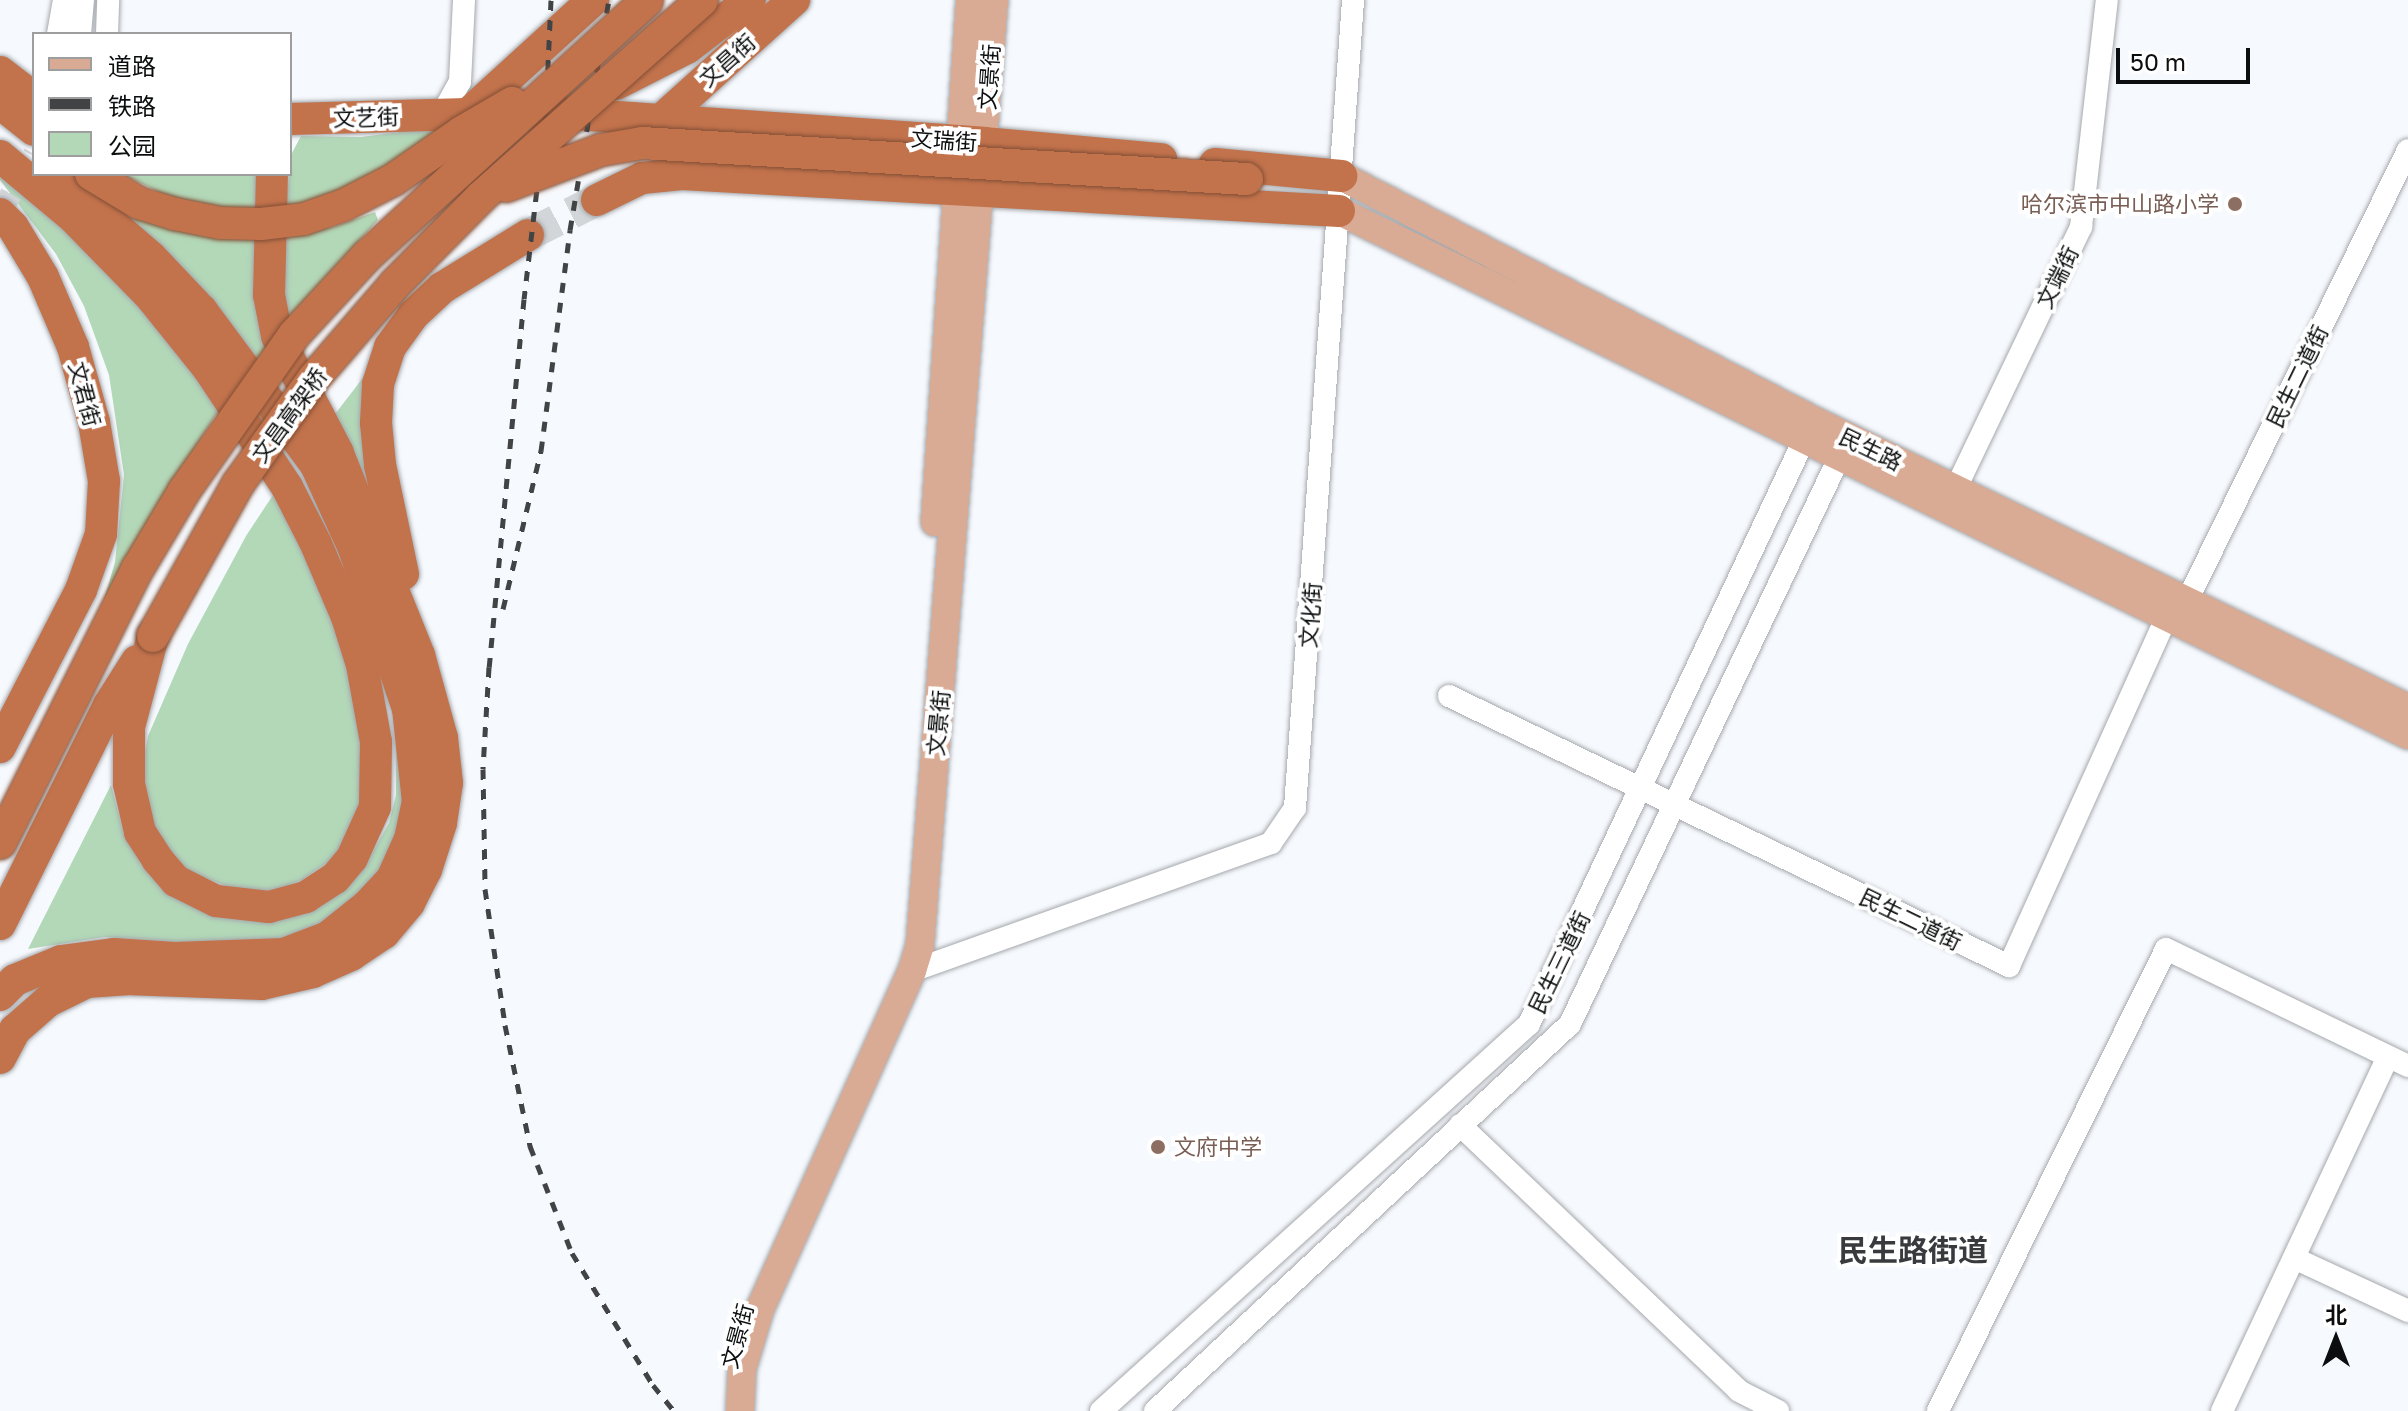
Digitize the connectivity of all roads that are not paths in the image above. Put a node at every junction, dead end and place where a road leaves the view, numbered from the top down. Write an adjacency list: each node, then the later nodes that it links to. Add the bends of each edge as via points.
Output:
1 (64, 0): 14 (street)
2 (83, 0): 15 (street)
3 (108, 0): 16 (street)
4 (464, 0): 21 (street)
5 (593, 0): 21 (highway)
6 (647, 0): 17 (highway, 文昌高架桥, bridge)
7 (702, 0): 19 (highway, 文昌高架桥, bridge)
8 (750, 0): 19 (highway, bridge, via 687,48)
9 (794, 0): 23 (highway, 文昌街)
10 (970, 0): 26 (main road, 文景街)
11 (994, 0): 26 (main road, 文景街)
12 (1353, 0): 34 (street, 文化街)
13 (2107, 0): 43 (street, 文端街, via 2081,227)
14 (58, 32)
15 (80, 32)
16 (107, 32)
17 (560, 76): 32 (highway, bridge, via 462,132 393,180 304,219 261,224 190,217 139,203); 53 (highway, 文昌高架桥, bridge, via 367,256 294,335 184,491 138,568)
18 (17, 86): 24 (highway)
19 (599, 92): 36 (highway, 文昌高架桥, bridge)
20 (546, 112): 21 (highway, 文艺街); 23 (highway, 文瑞街)
21 (455, 114): 22 (highway, 文艺街)
22 (292, 119)
23 (660, 121): 26 (highway, 文瑞街)
24 (32, 125)
25 (0, 131): 29 (highway)
26 (972, 142): 34 (highway, 文瑞街); 35 (main road, 文景街)
27 (2408, 150): 30 (street, 民生二道街)
28 (0, 156): 45 (highway, via 73,217 151,297 208,368 287,487 316,544 359,653 376,742 375,807 352,858 335,878 306,897 269,907 216,901 176,881 158,860 140,832 129,784 129,727)
29 (32, 156)
30 (2402, 175): 44 (street, 民生二道街)
31 (57, 176): 57 (highway, via 151,257 202,311 316,465 353,546 408,709 418,802 410,839 392,879 328,937 284,954 114,954 61,961 15,980)
32 (94, 176)
33 (272, 176): 46 (highway, via 269,295 277,336 338,453)
34 (1341, 176): 38 (street, 文化街); 41 (main road, 民生路)
35 (968, 191): 37 (highway, via 682,174 642,178); 38 (highway); 55 (main road, 文景街, via 920,945); 65 (main road, 文景街, via 902,951 744,1304 727,1360)
36 (481, 197): 38 (highway, bridge, via 588,154 642,143 1247,179 1301,189); 45 (highway, 文昌高架桥, bridge, via 395,284 314,378 238,484)
37 (597, 200)
38 (1339, 211): 41 (main road, 民生路); 55 (street, 文化街, via 1295,808 1289,823 1271,843)
39 (0, 214): 50 (highway, 文君街, via 43,277 73,347 104,481 101,534 81,590)
40 (528, 235): 46 (highway, via 442,288 413,315 390,347 378,384 380,465)
41 (1809, 429): 42 (main road, 民生路); 51 (street, 民生三道街)
42 (1844, 446): 43 (main road, 民生路); 44 (main road, 民生路); 52 (street, 民生三道街)
43 (1955, 490): 44 (main road, 民生路)
44 (2177, 604): 48 (main road, 民生路); 49 (main road, 民生路); 52 (street, 民生二道街, via 2009,966)
45 (153, 636): 54 (highway, 文昌高架桥, via 109,705)
46 (419, 655): 56 (highway, via 442,738 447,783 426,870 409,903 384,933 313,972 262,984)
47 (1449, 696): 51 (street, 民生二道街)
48 (2408, 708)
49 (2408, 735)
50 (0, 747)
51 (1642, 789): 52 (street, 民生二道街); 67 (street, 民生三道街, via 1529,1024)
52 (1672, 805): 61 (street, 民生三道街, via 1570,1024)
53 (0, 843)
54 (0, 924)
55 (912, 971): 66 (main road, 文景街, via 760,1309 742,1369)
56 (87, 982): 58 (highway, via 42,990); 59 (highway, via 48,1001 15,1030)
57 (0, 995)
58 (0, 1030)
59 (0, 1058)
60 (2398, 1061): 62 (street); 71 (street, via 2166,949)
61 (1460, 1125): 64 (street); 68 (street, 民生三道街)
62 (2294, 1258): 63 (street); 72 (street)
63 (2408, 1311)
64 (1739, 1391): 69 (street); 70 (street)
65 (723, 1411)
66 (740, 1411)
67 (1101, 1411)
68 (1155, 1411)
69 (1761, 1411)
70 (1778, 1411)
71 (1938, 1411)
72 (2222, 1411)

